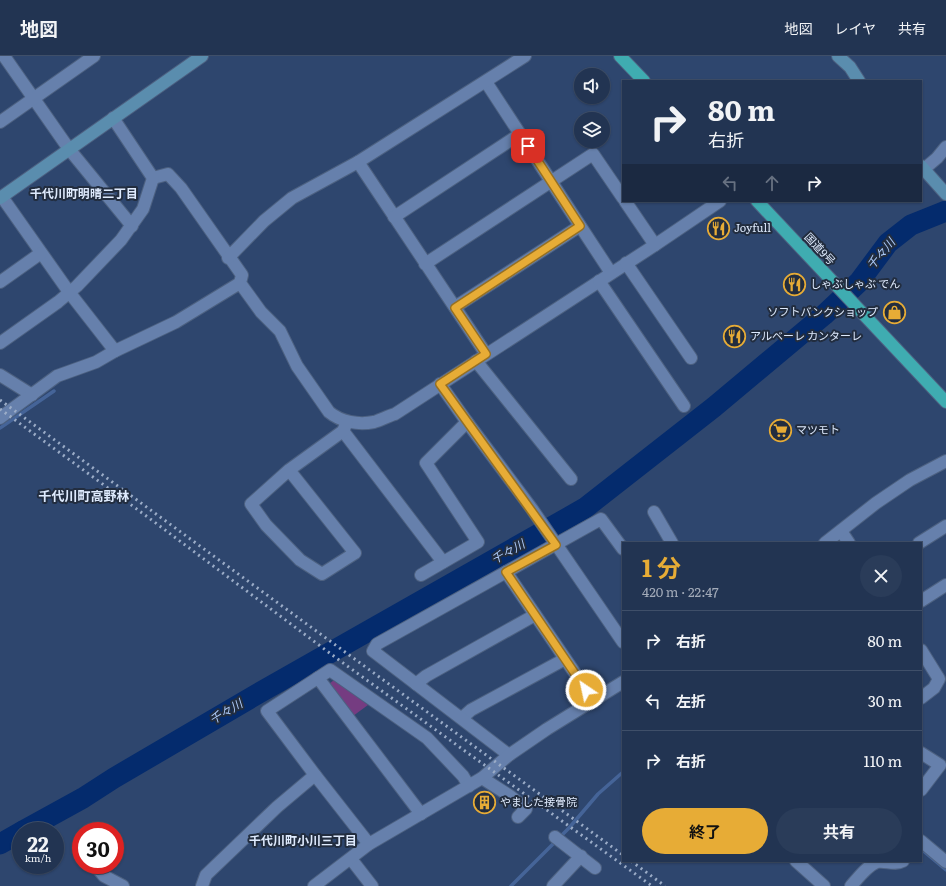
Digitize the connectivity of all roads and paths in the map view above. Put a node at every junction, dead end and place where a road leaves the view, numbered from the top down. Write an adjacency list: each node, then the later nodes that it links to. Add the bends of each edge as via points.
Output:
1 (4, 56): 10 (street)
2 (94, 56): 10 (street)
3 (202, 56): 11 (street)
4 (525, 56): 9 (street)
5 (620, 56): 7 (highway)
6 (838, 56): 8 (street, via 850,67)
7 (643, 80)
8 (858, 80)
9 (486, 82): 13 (street); 16 (street)
10 (34, 98): 12 (street); 15 (street)
11 (113, 118): 15 (street); 18 (street)
12 (0, 122)
13 (520, 134): 19 (street); 26 (street)
14 (946, 147): 17 (street, via 937,158)
15 (69, 149): 22 (street); 27 (street)
16 (358, 162): 26 (street); 31 (street, via 292,198 264,221)
17 (922, 168): 20 (street)
18 (153, 178): 27 (street, via 143,209); 31 (street, via 168,174 181,188)
19 (551, 181): 21 (street, via 593,154); 28 (street); 33 (street)
20 (945, 193)
21 (622, 197)
22 (1, 198): 30 (street)
23 (626, 202): 29 (street)
24 (719, 202): 29 (street)
25 (758, 202): 47 (highway, 国道9号)
26 (394, 217): 33 (street)
27 (132, 226): 38 (street)
28 (580, 226): 34 (street); 39 (street)
29 (655, 245): 32 (street)
30 (41, 253): 36 (street); 38 (street)
31 (228, 258): 37 (street, via 242,276)
32 (626, 263): 34 (street); 43 (street)
33 (425, 264): 39 (street)
34 (611, 273): 35 (street)
35 (599, 281): 42 (street); 48 (street)
36 (0, 282)
37 (240, 283): 41 (street, via 176,322); 51 (street, via 261,312 280,331 297,366 329,412)
38 (69, 292): 40 (street); 41 (street)
39 (455, 308): 42 (street)
40 (0, 343)
41 (115, 351): 46 (street, via 96,362 57,376)
42 (481, 358): 45 (street); 54 (street)
43 (691, 358)
44 (0, 375): 46 (street)
45 (440, 384): 50 (street); 51 (street, via 395,414 374,422)
46 (32, 395): 49 (street)
47 (946, 402)
48 (684, 406)
49 (0, 418)
50 (467, 422): 58 (street); 64 (street, via 426,463 478,542)
51 (345, 427): 53 (street); 64 (street)
52 (946, 461): 57 (street, via 910,480)
53 (289, 470): 53 (street, via 251,504 266,525 300,560 322,574 355,553)
54 (571, 479)
55 (654, 512): 59 (street)
56 (946, 526): 62 (street)
57 (841, 531): 60 (street); 61 (street)
58 (554, 542): 63 (street, via 601,519); 65 (street); 70 (street)
59 (671, 542)
60 (826, 542)
61 (848, 542)
62 (921, 542)
63 (622, 548)
64 (443, 562): 66 (street)
65 (506, 572): 69 (street); 75 (street, via 377,644 373,651)
66 (421, 575)
67 (946, 585): 68 (street)
68 (922, 600)
69 (535, 615): 72 (street); 75 (street)
70 (622, 641)
71 (922, 652): 76 (street, via 939,679 934,688)
72 (565, 659): 77 (street); 78 (street, via 471,710)
73 (318, 678): 81 (street, via 267,711); 83 (street, via 330,670 427,738 463,776); 85 (street)
74 (622, 683): 77 (street)
75 (416, 684): 78 (street)
76 (922, 697)
77 (594, 701): 80 (street)
78 (462, 718): 80 (street)
79 (922, 754): 84 (street, via 940,765)
80 (509, 755): 82 (street)
81 (315, 776): 89 (street); 100 (street, via 277,807 206,875)
82 (482, 778): 83 (street); 86 (street, via 526,809)
83 (469, 786): 85 (street)
84 (922, 789)
85 (421, 814): 89 (street)
86 (518, 817)
87 (557, 839): 90 (street)
88 (922, 843): 92 (street)
89 (369, 844): 91 (street)
90 (581, 856): 97 (street); 103 (street)
91 (351, 859): 101 (street); 102 (street)
92 (946, 861)
93 (797, 862): 104 (street)
94 (878, 862): 96 (street)
95 (878, 862): 105 (street, via 868,868)
96 (902, 862)
97 (595, 868)
98 (102, 874): 99 (street)
99 (123, 886)
100 (202, 886)
101 (314, 886)
102 (372, 886)
103 (553, 886)
104 (824, 886)
105 (851, 886)

